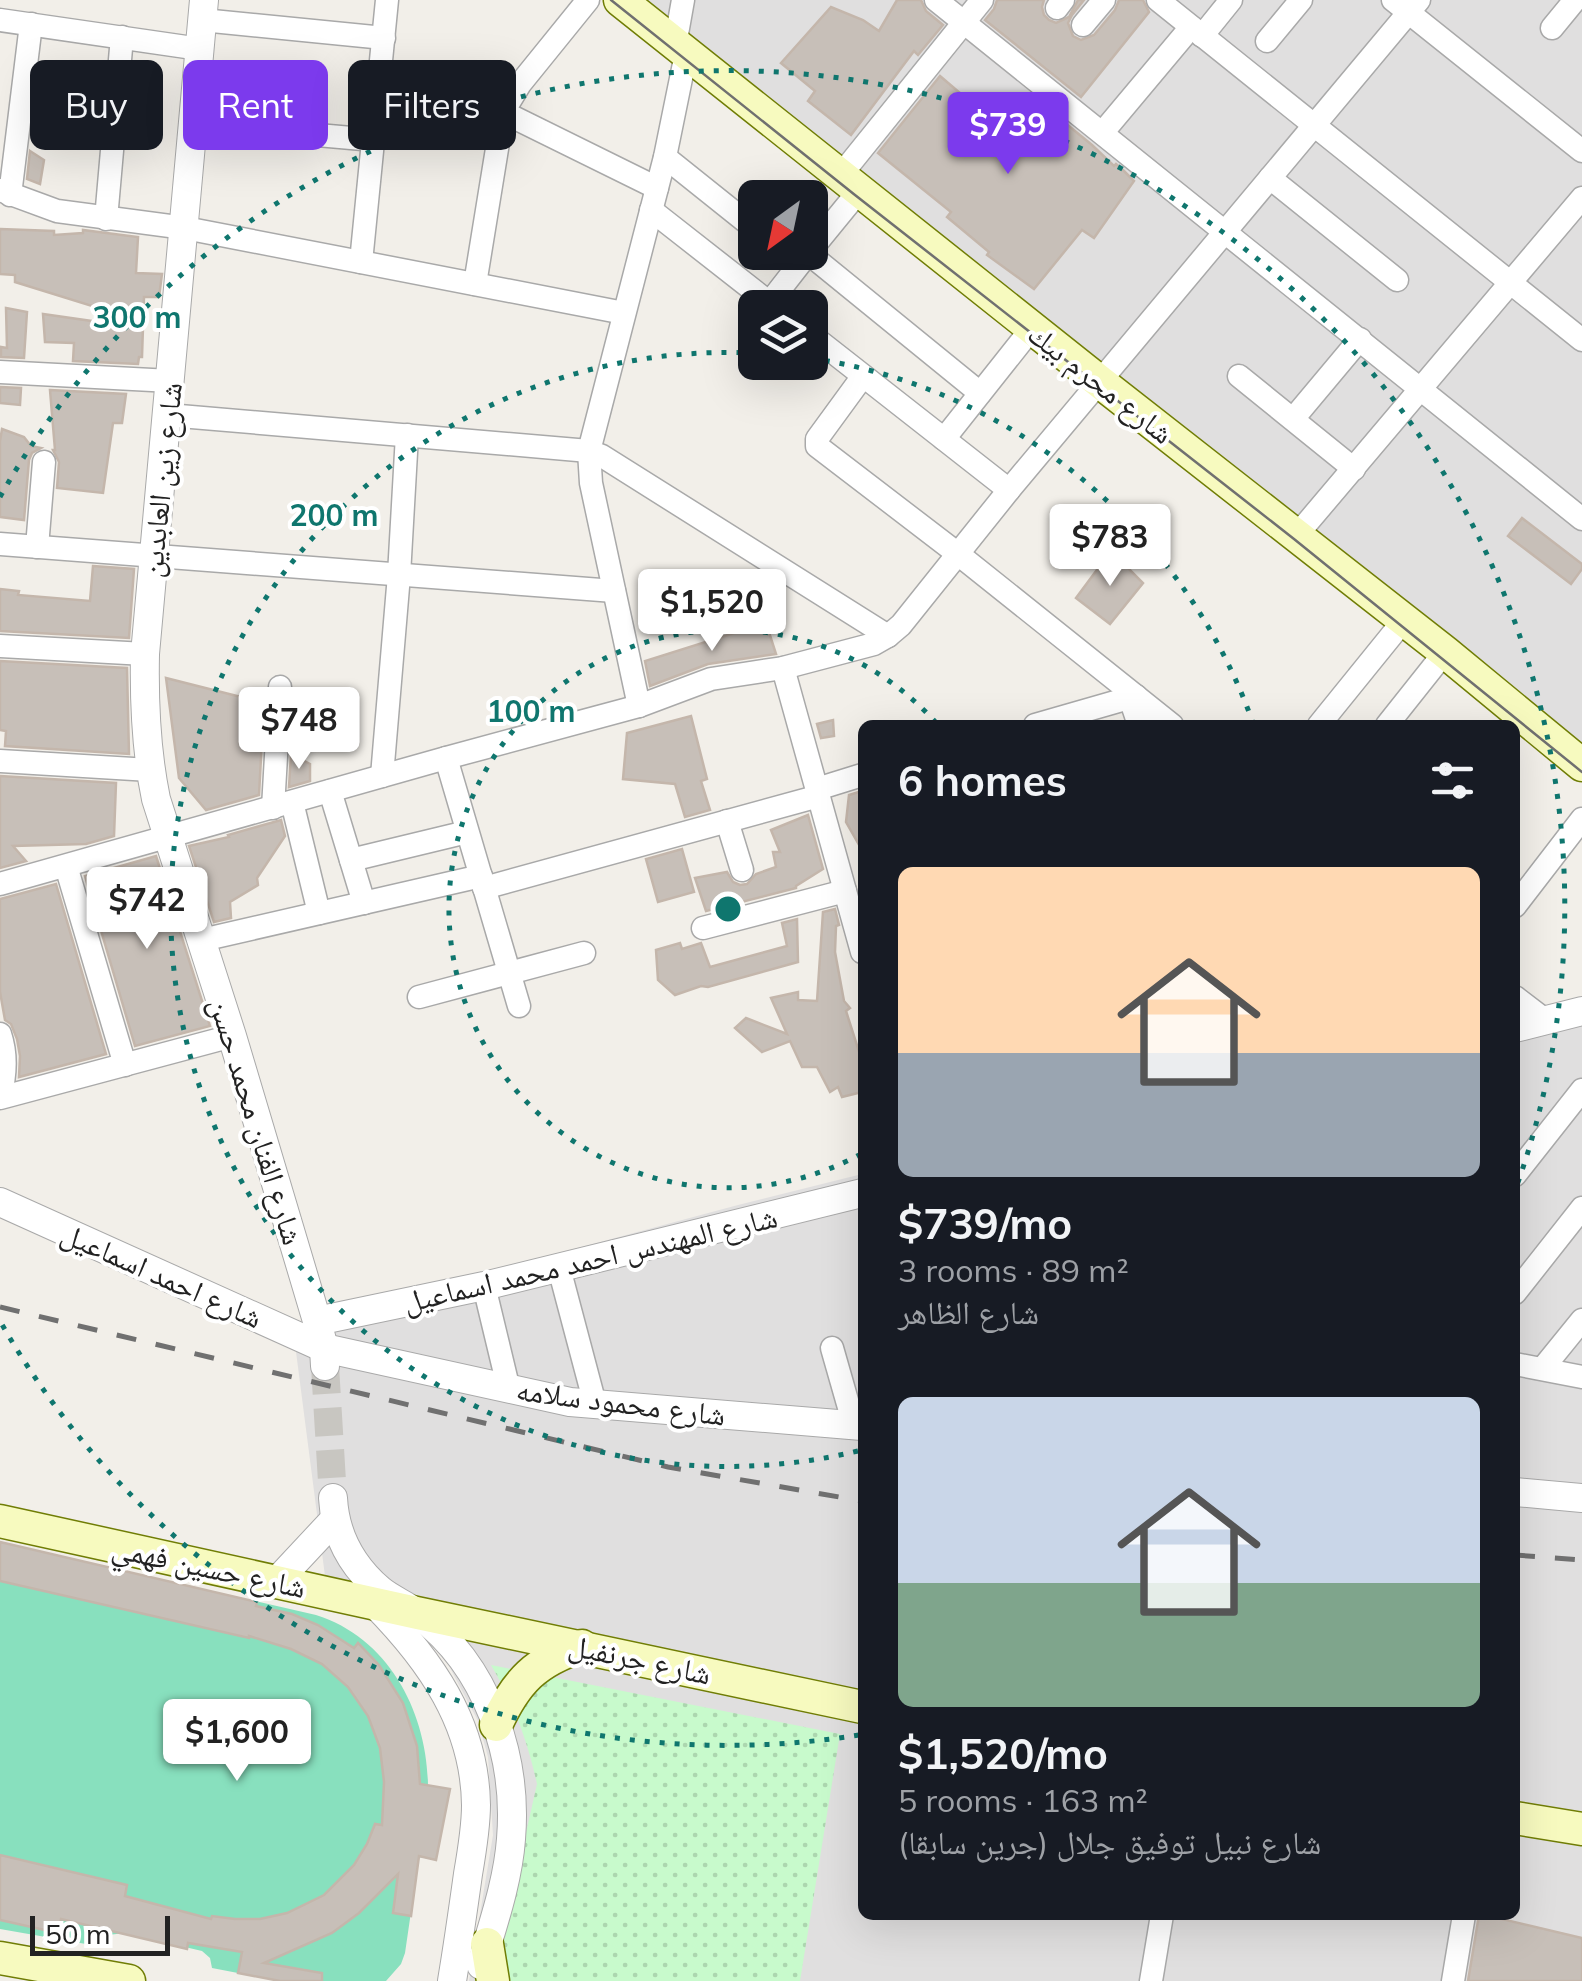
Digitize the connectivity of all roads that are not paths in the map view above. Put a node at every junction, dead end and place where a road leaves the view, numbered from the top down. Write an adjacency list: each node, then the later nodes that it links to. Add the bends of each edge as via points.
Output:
1 (42, 0): 17 (street)
2 (387, 0): 22 (street)
3 (588, 0): 28 (street)
4 (620, 0): 25 (main road, شارع محرم بيك)
5 (683, 0): 25 (street)
6 (936, 0): 16 (street)
7 (982, 0): 16 (street)
8 (1104, 0): 18 (street)
9 (1158, 0): 20 (street)
10 (1231, 0): 20 (street)
11 (1301, 0): 23 (street)
12 (1575, 0): 19 (street)
13 (1407, 4): 30 (street); 35 (street)
14 (203, 10): 22 (street); 24 (street, شارع زين العابدين)
15 (0, 20): 17 (street)
16 (964, 22): 31 (street); 38 (street)
17 (35, 25): 21 (street); 39 (street)
18 (1083, 25)
19 (1552, 28)
20 (1197, 31): 30 (street); 31 (street)
21 (122, 38): 24 (street); 44 (street)
22 (384, 38): 27 (street)
23 (1267, 41)
24 (200, 49): 26 (street, شارع زين العابدين)
25 (681, 49): 36 (street); 38 (main road, شارع محرم بيك)
26 (199, 60)
27 (382, 60)
28 (516, 91)
29 (516, 119): 41 (street)
30 (1314, 126): 37 (street); 50 (street)
31 (1103, 132): 46 (street)
32 (192, 150): 45 (street, شارع زين العابدين)
33 (373, 150): 47 (street)
34 (497, 150): 51 (street)
35 (1582, 151)
36 (665, 156): 41 (street); 42 (street)
37 (1270, 178): 46 (street); 49 (street)
38 (850, 183): 43 (street); 54 (main road, شارع محرم بيك)
39 (5, 193): 44 (street)
40 (1582, 198): 50 (street)
41 (654, 199): 52 (street); 53 (street)
42 (738, 215)
43 (828, 216)
44 (106, 219): 45 (street)
45 (185, 228): 47 (street); 61 (street, شارع زين العابدين)
46 (1226, 232): 55 (street); 62 (street)
47 (361, 262): 51 (street)
48 (821, 270): 64 (street)
49 (1397, 280)
50 (1511, 283): 56 (street); 63 (street)
51 (475, 284): 53 (street)
52 (756, 290)
53 (624, 313): 69 (street)
54 (1032, 328): 62 (main road, شارع محرم بيك); 64 (street)
55 (1360, 339): 63 (street); 66 (street)
56 (1582, 340)
57 (828, 348): 59 (street)
58 (0, 372): 61 (street)
59 (863, 376): 68 (street); 77 (street, via 818,446)
60 (1239, 376): 66 (street)
61 (171, 381): 65 (street, شارع زين العابدين)
62 (1100, 382): 72 (street); 74 (main road, شارع محرم بيك)
63 (1421, 389): 71 (street); 73 (street)
64 (980, 392): 68 (street)
65 (168, 415): 67 (street); 78 (street, شارع زين العابدين)
66 (1293, 419): 71 (street)
67 (406, 436): 69 (street); 79 (street)
68 (944, 439): 72 (street)
69 (589, 451): 80 (street); 82 (street)
70 (44, 462): 76 (street)
71 (1354, 468): 74 (street)
72 (1009, 490): 77 (street)
73 (1582, 519)
74 (1296, 536): 81 (main road, شارع محرم بيك)
75 (0, 544): 76 (street)
76 (38, 546): 78 (street)
77 (958, 554): 82 (street); 88 (street)
78 (153, 555): 79 (street); 85 (street, شارع زين العابدين)
79 (398, 574): 80 (street); 99 (street)
80 (614, 591): 89 (street)
81 (1404, 620): 84 (main road, شارع محرم بيك); 93 (street)
82 (888, 636): 86 (street)
83 (0, 646): 85 (street)
84 (1446, 652): 94 (street); 95 (main road, شارع محرم بيك)
85 (145, 654): 98 (street, شارع زين العابدين)
86 (783, 668): 89 (street, via 711,679); 102 (street)
87 (280, 688): 103 (street)
88 (1133, 697): 90 (street); 91 (street); 92 (street)
89 (639, 706): 96 (street)
90 (1052, 720)
91 (1138, 720)
92 (1165, 720)
93 (1323, 720)
94 (1392, 720)
95 (1579, 756)
96 (446, 758): 99 (street); 106 (street)
97 (0, 761): 98 (street)
98 (150, 770): 107 (street, شارع زين العابدين)
99 (382, 776): 101 (street)
100 (858, 777): 102 (street)
101 (330, 792): 103 (street); 108 (street)
102 (818, 792): 105 (street); 113 (street)
103 (282, 805): 107 (street); 116 (street)
104 (1582, 819): 114 (street)
105 (727, 821): 110 (street); 111 (street)
106 (467, 832): 108 (street); 111 (street)
107 (170, 838): 109 (street); 119 (street, شارع الفنان محمد حسن)
108 (351, 860): 115 (street)
109 (66, 866): 112 (street); 130 (street)
110 (742, 870)
111 (482, 882): 115 (street); 121 (street)
112 (0, 884)
113 (846, 890): 117 (street); 118 (street)
114 (1520, 900)
115 (364, 903): 116 (street)
116 (319, 913): 119 (street)
117 (703, 928)
118 (858, 928)
119 (202, 940): 129 (street, شارع الفنان محمد حسن)
120 (584, 953): 121 (street)
121 (509, 973): 122 (street); 124 (street)
122 (419, 997)
123 (1520, 1001): 126 (street)
124 (518, 1006)
125 (1582, 1011): 126 (street)
126 (1545, 1020): 127 (street)
127 (1520, 1027)
128 (0, 1034): 132 (street, via 6,1066)
129 (232, 1036): 130 (street); 141 (street, شارع الفنان محمد حسن)
130 (124, 1064): 132 (street)
131 (1582, 1090): 133 (street)
132 (0, 1097)
133 (1520, 1170)
134 (858, 1194): 137 (street, شارع المهندس احمد محمد اسماعيل)
135 (0, 1202): 141 (street, شارع احمد اسماعيل)
136 (1582, 1208): 139 (street)
137 (558, 1268): 138 (street, شارع المهندس احمد محمد اسماعيل); 147 (street)
138 (484, 1286): 141 (street, شارع المهندس احمد محمد اسماعيل); 146 (street)
139 (1520, 1287)
140 (1582, 1320): 144 (street)
141 (322, 1345): 146 (street, شارع محمود سلامه)
142 (832, 1348): 148 (street)
143 (1520, 1365): 144 (street)
144 (1543, 1368): 145 (street)
145 (1582, 1377)
146 (509, 1390): 147 (street, شارع محمود سلامه)
147 (595, 1404): 148 (street, شارع محمود سلامه)
148 (858, 1426)
149 (1520, 1490): 150 (street)
150 (1582, 1498)
151 (0, 1521): 152 (main road, شارع حسين فهمي)
152 (277, 1580): 153 (main road, شارع حسين فهمي); 154 (street, via 333,1509 352,1559 381,1590)
153 (375, 1604): 154 (main road, شارع حسين فهمي); 160 (street, via 426,1661 458,1718 474,1778)
154 (418, 1613): 155 (main road, شارع جرنفيل); 157 (street, via 470,1668)
155 (582, 1646): 156 (main road, شارع جرنفيل); 157 (main road, via 527,1676)
156 (858, 1705)
157 (496, 1725): 161 (street, via 509,1774)
158 (1520, 1819): 159 (main road)
159 (1582, 1829)
160 (474, 1832): 161 (street); 168 (street)
161 (511, 1840): 164 (street)
162 (1161, 1920): 171 (street)
163 (1463, 1920): 172 (street)
164 (487, 1944): 169 (street); 170 (main road)
165 (0, 1958): 166 (main road)
166 (78, 1976): 167 (main road)
167 (129, 1981)
168 (452, 1981)
169 (477, 1981)
170 (493, 1981)
171 (1151, 1981)
172 (1453, 1981)

